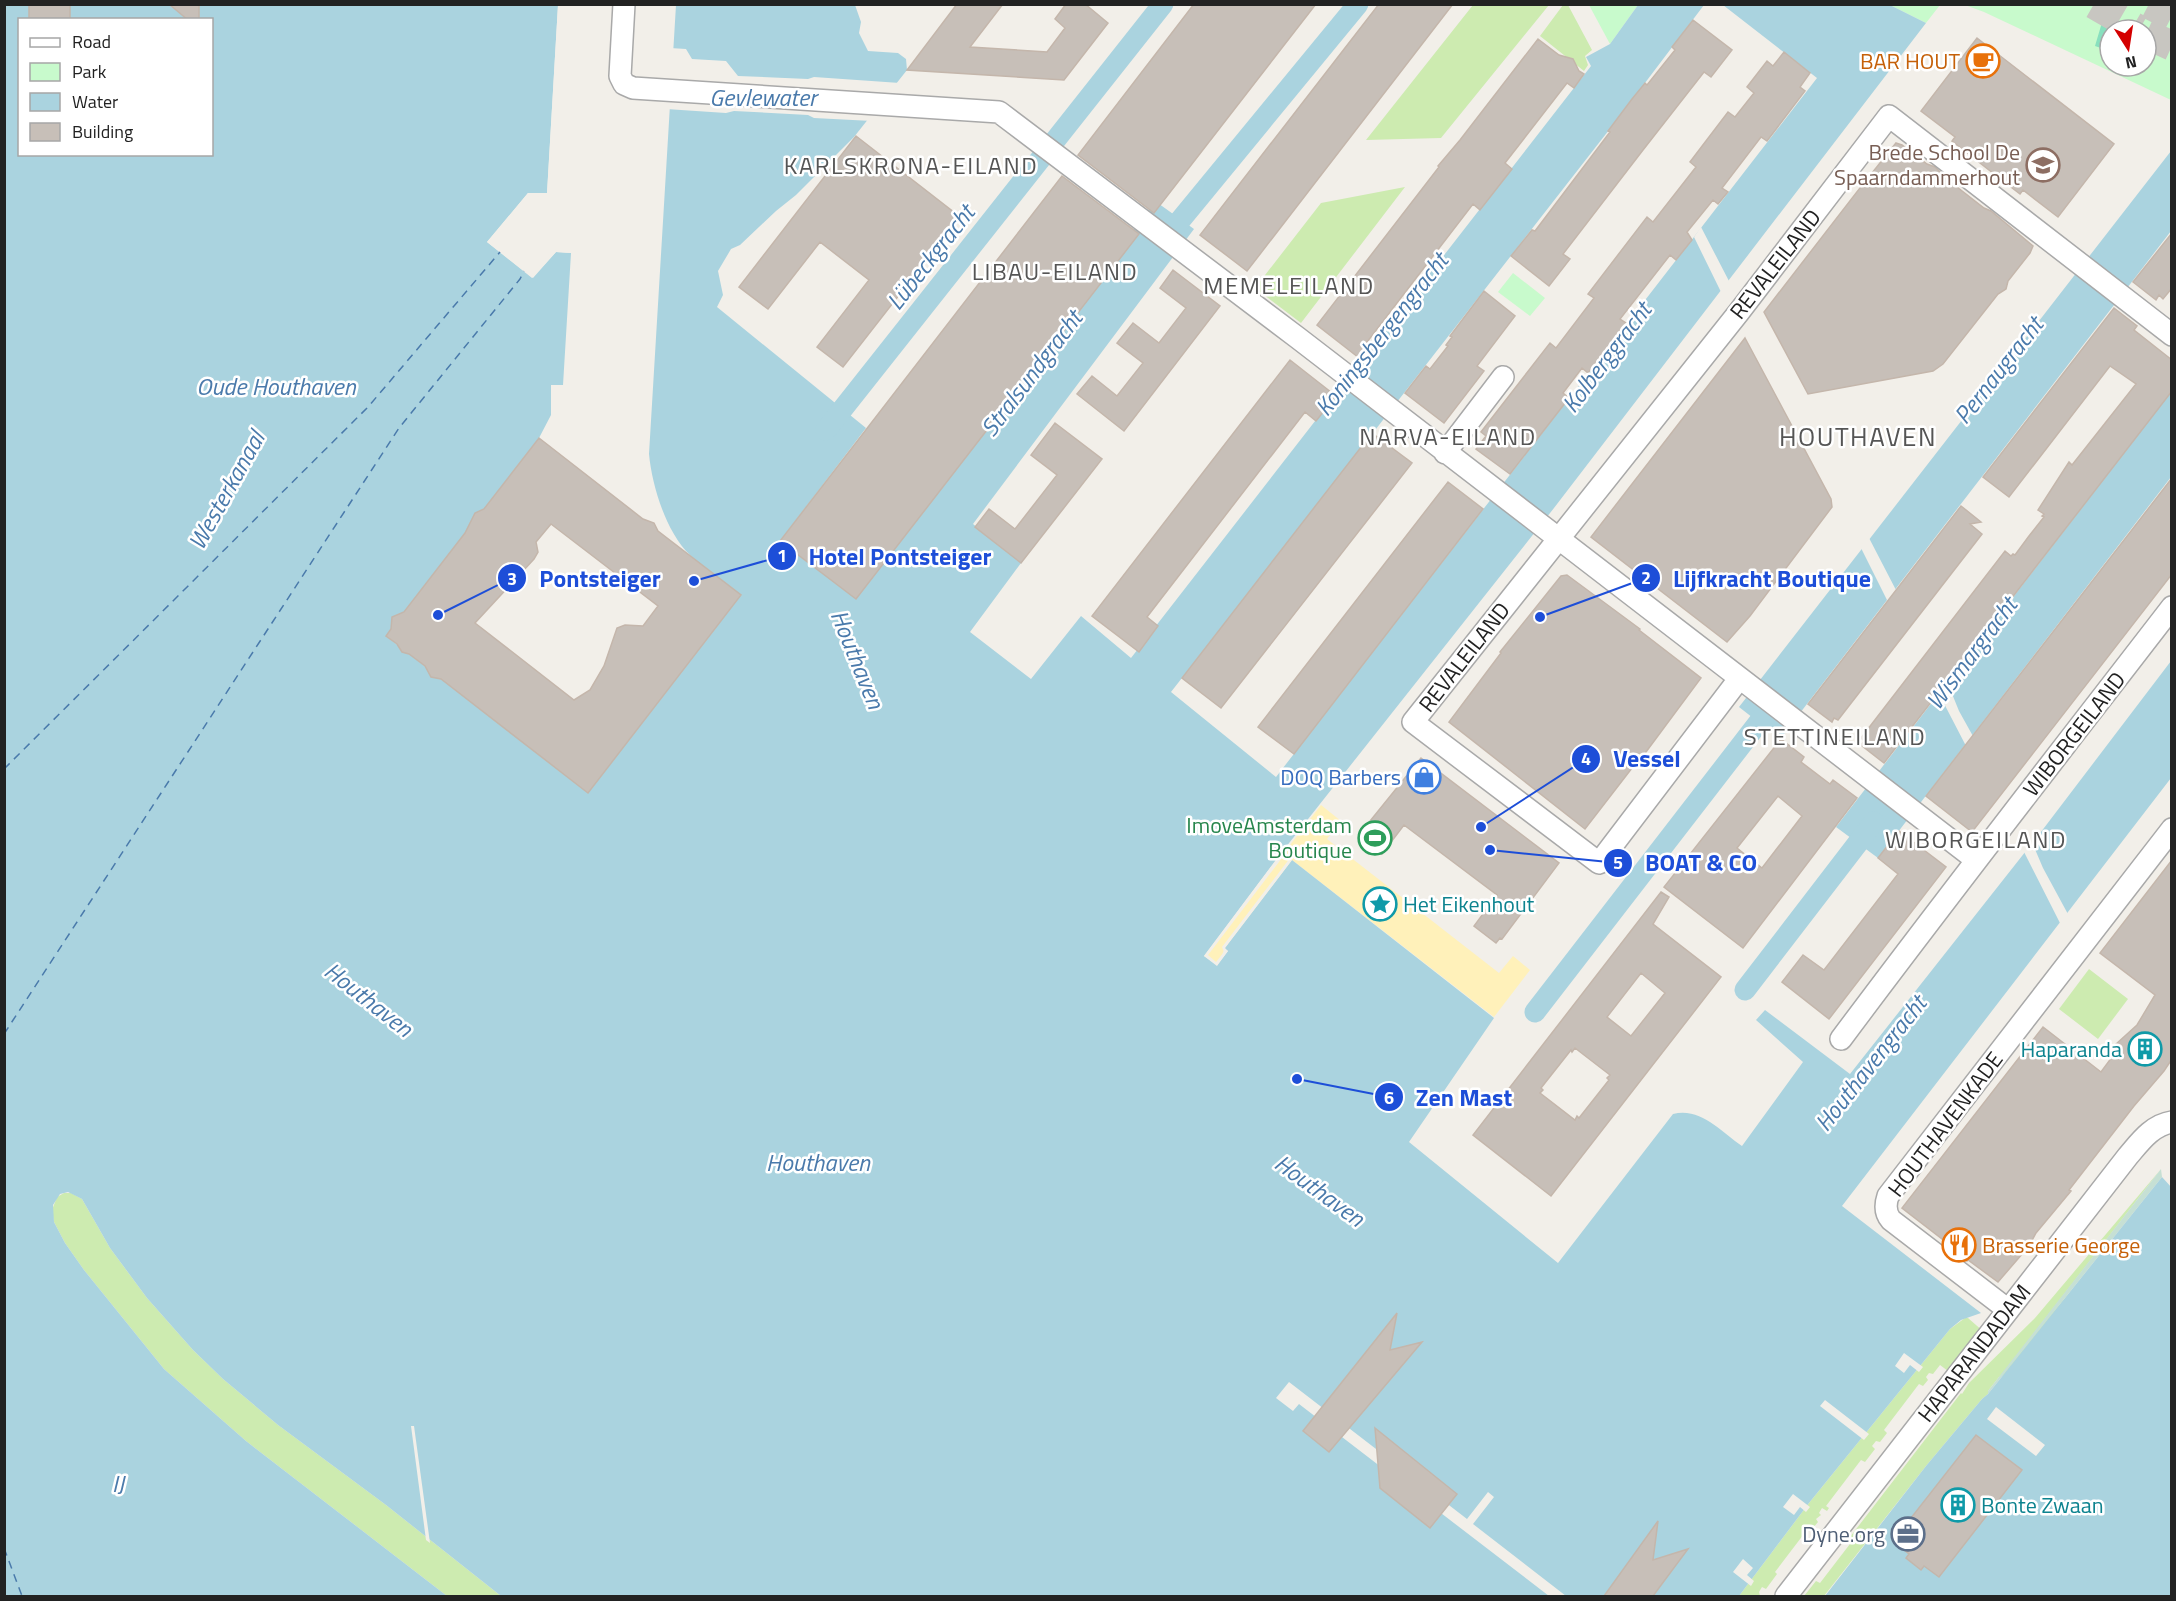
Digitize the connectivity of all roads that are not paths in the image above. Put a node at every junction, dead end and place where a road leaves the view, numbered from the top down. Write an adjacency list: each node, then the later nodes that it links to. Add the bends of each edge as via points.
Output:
1 (624, 4): 4 (street, via 620,76 624,84 633,88 999,112)
2 (2172, 335): 5 (street, REVALEILAND, via 1889,116 1739,312)
3 (1503, 377): 4 (street)
4 (1446, 453): 5 (street)
5 (1551, 534): 7 (street); 7 (street, REVALEILAND, via 1413,722 1599,863)
6 (2172, 607): 9 (street, WIBORGEILAND)
7 (1742, 680): 9 (street)
8 (2172, 829): 12 (street, HOUTHAVENKADE, via 1886,1201 1891,1220)
9 (1975, 859): 10 (street, WIBORGEILAND)
10 (1841, 1039)
11 (2172, 1122): 12 (street, HAPARANDADAM, via 2146,1135)
12 (2007, 1309): 13 (street, HAPARANDADAM)
13 (1786, 1596)

